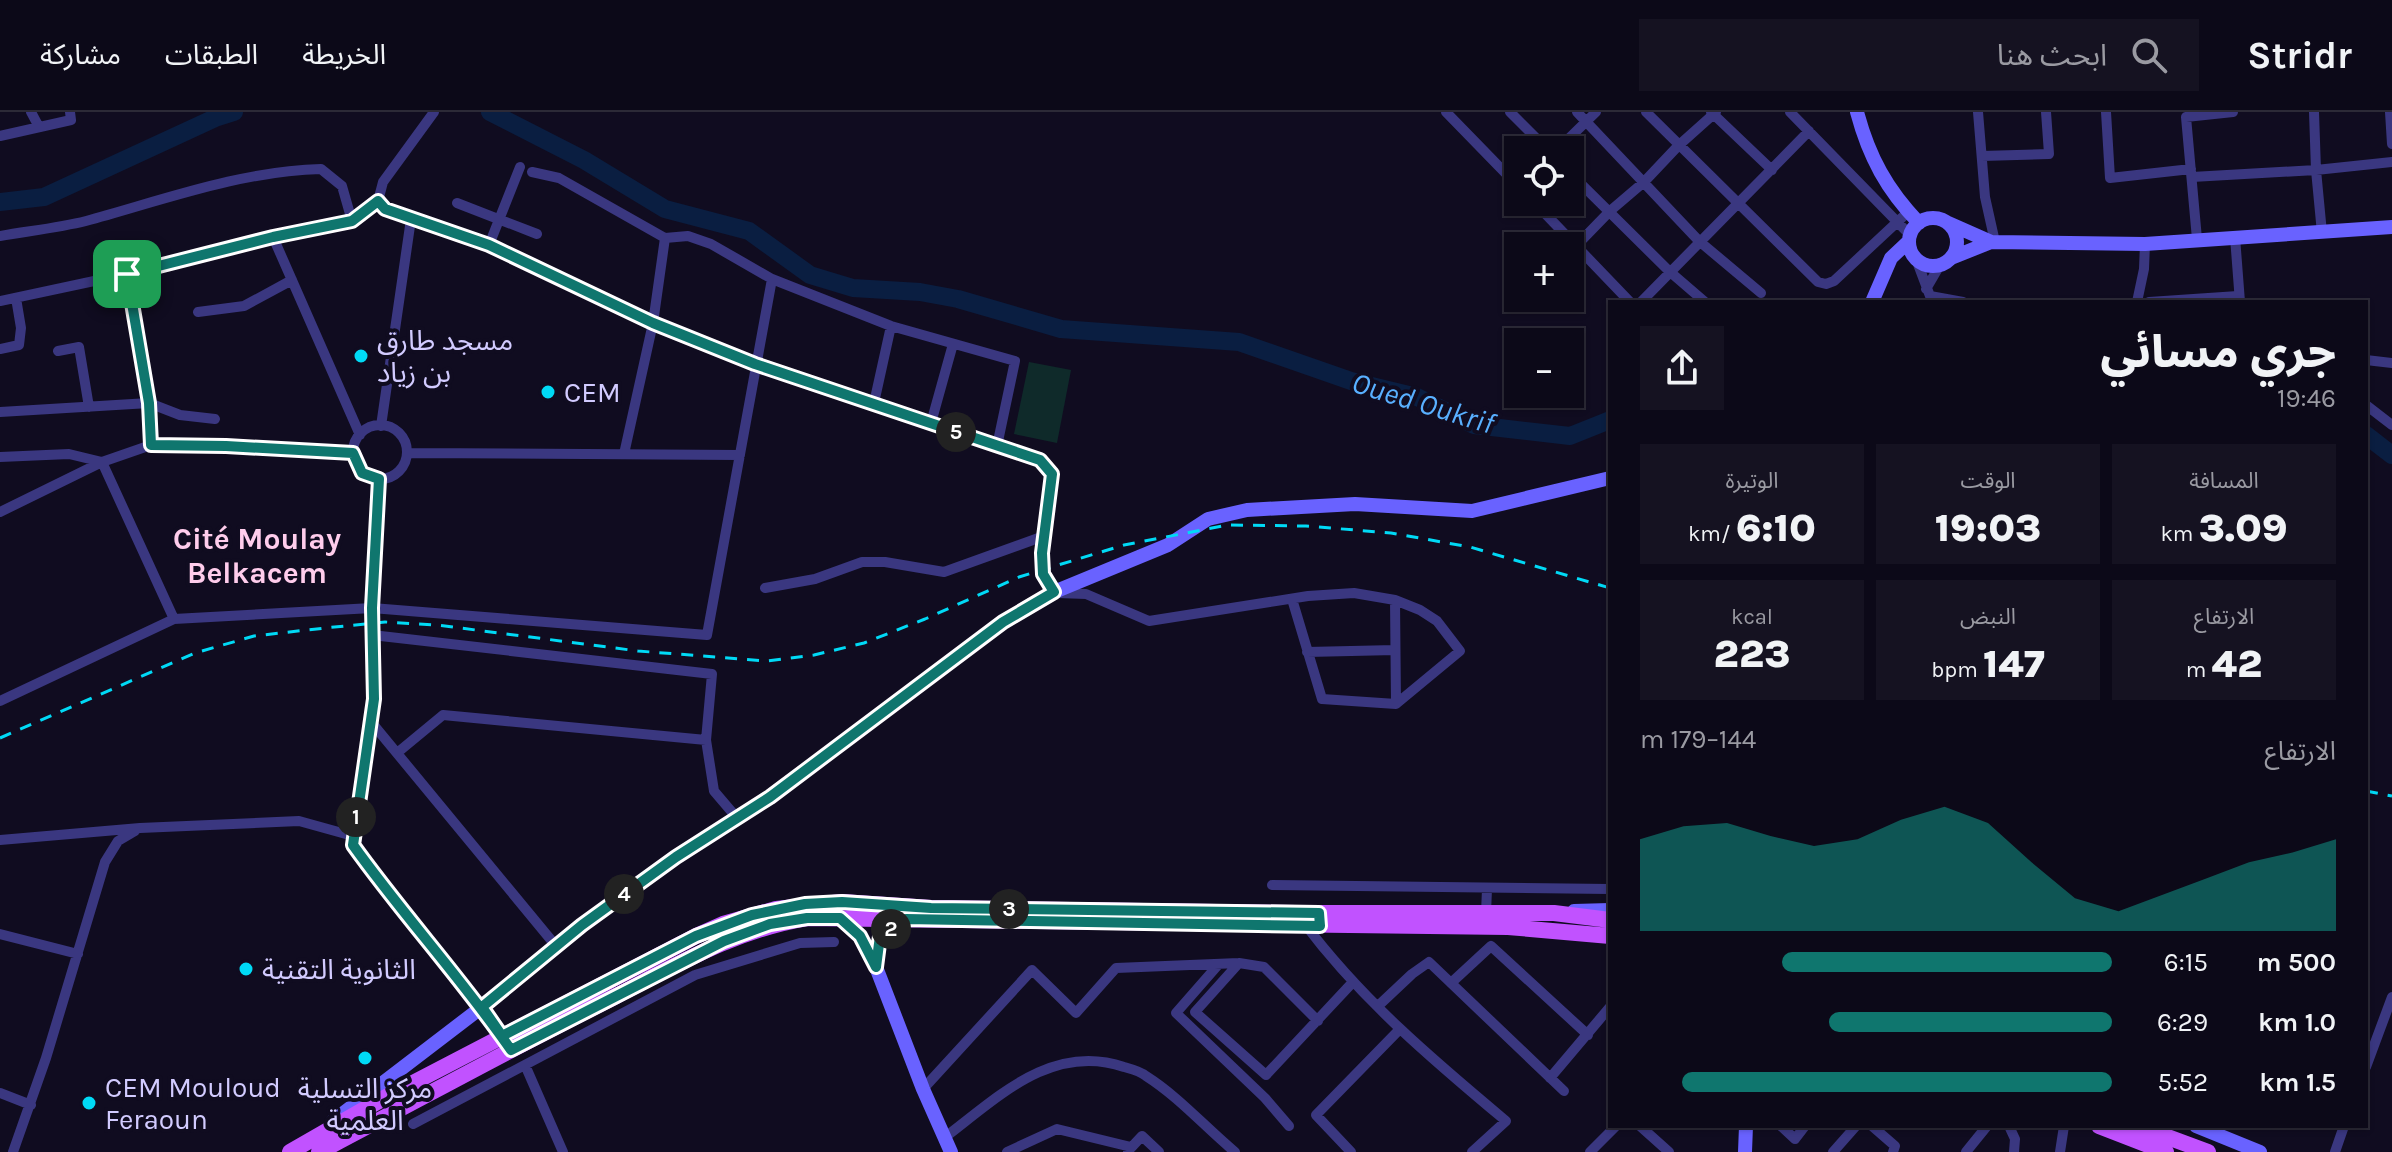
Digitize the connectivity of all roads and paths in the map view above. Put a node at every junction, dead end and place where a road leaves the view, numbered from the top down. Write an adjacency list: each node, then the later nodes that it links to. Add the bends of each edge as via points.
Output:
1 (31, 112): 19 (street)
2 (70, 112): 19 (street, via 71,120)
3 (434, 112): 36 (street, via 383,182)
4 (1446, 112): 32 (street)
5 (1510, 112): 22 (street)
6 (1577, 112): 18 (street)
7 (1596, 112): 18 (street)
8 (1646, 112): 25 (street)
9 (1790, 112): 20 (street)
10 (1857, 112): 45 (street, via 1877,169)
11 (1978, 112): 26 (street)
12 (2046, 112): 26 (street, via 2049,154)
13 (2106, 112): 33 (street, via 2110,178)
14 (2233, 112): 33 (street, via 2186,117)
15 (2314, 112): 30 (street)
16 (2390, 112): 24 (street)
17 (1714, 113): 25 (street); 29 (street)
18 (1586, 122): 23 (street); 34 (street)
19 (39, 127): 21 (street)
20 (1809, 131): 29 (street); 45 (street)
21 (0, 136)
22 (1534, 136)
23 (1572, 136)
24 (2392, 144)
25 (1678, 146): 34 (street); 38 (street)
26 (1982, 156): 57 (street)
27 (2392, 162): 30 (street)
28 (520, 167): 41 (street)
29 (1772, 170): 38 (street)
30 (2316, 170): 33 (street); 48 (street)
31 (532, 172): 53 (street, via 559,178)
32 (1504, 172)
33 (2192, 173): 55 (street)
34 (1644, 182): 39 (street); 56 (street)
35 (1584, 186): 39 (street)
36 (378, 201): 42 (street); 43 (street)
37 (457, 203): 41 (street)
38 (1737, 203): 45 (street, via 1822,284 1834,281); 56 (street)
39 (1610, 211): 54 (street); 64 (street)
40 (1548, 216): 47 (street)
41 (499, 218): 49 (street); 59 (street)
42 (411, 219): 59 (street); 97 (street)
43 (352, 221): 50 (street, via 342,186 321,169 291,169 81,222); 51 (street)
44 (1947, 223): 45 (street, via 1936,218); 57 (street); 62 (street, via 1957,240)
45 (1909, 227): 61 (street); 63 (street)
46 (2392, 227): 48 (street)
47 (1564, 232)
48 (2322, 233): 52 (street)
49 (537, 234)
50 (0, 236)
51 (273, 237): 65 (street); 67 (street)
52 (2235, 237): 55 (street); 71 (street)
53 (665, 238): 66 (street, via 688,236 711,244); 81 (street)
54 (1584, 238)
55 (2197, 239): 58 (street)
56 (1699, 241): 64 (street); 69 (street)
57 (1993, 242): 58 (street); 62 (street)
58 (2145, 244): 77 (street)
59 (489, 245): 81 (street)
60 (1584, 253): 72 (street)
61 (1916, 258): 62 (street, via 1930,266); 63 (street); 68 (street)
62 (1946, 262): 68 (street)
63 (1886, 269): 75 (street)
64 (1669, 271): 73 (street); 74 (street)
65 (127, 274): 70 (street); 89 (street)
66 (772, 279): 82 (street); 88 (street)
67 (292, 280): 80 (street, via 244,306); 98 (street)
68 (1926, 289): 76 (street, via 1930,296)
69 (1761, 293)
70 (16, 298): 79 (street); 84 (street, via 19,345)
71 (2239, 299): 78 (street)
72 (1628, 300)
73 (1643, 300)
74 (1703, 300)
75 (1873, 300)
76 (1945, 300)
77 (2137, 300)
78 (2209, 300)
79 (0, 301)
80 (198, 312)
81 (653, 323): 88 (street); 103 (street)
82 (891, 326): 83 (street); 90 (street)
83 (953, 344): 95 (street); 100 (street, via 1015,361)
84 (0, 349)
85 (58, 351): 91 (street, via 79,347)
86 (2368, 360): 87 (street)
87 (2392, 363)
88 (755, 364): 90 (street); 104 (street)
89 (149, 403): 91 (street); 94 (street, via 180,415); 99 (street)
90 (874, 403): 95 (street)
91 (89, 407): 93 (street)
92 (2368, 407): 96 (street)
93 (0, 412)
94 (215, 419)
95 (931, 423): 100 (street)
96 (2392, 425)
97 (381, 426): 98 (street); 102 (street, via 402,437)
98 (360, 435): 101 (street)
99 (151, 445): 101 (street); 106 (street)
100 (997, 446): 110 (street, via 1040,460 1052,474)
101 (353, 453): 108 (street, via 362,473)
102 (407, 453): 103 (street); 108 (street, via 395,475)
103 (624, 454): 104 (street)
104 (740, 455): 115 (street, via 707,635)
105 (0, 457): 106 (street, via 69,454)
106 (102, 462): 109 (street); 116 (street)
107 (1608, 478): 112 (street, via 1472,511 1355,504 1247,510 1208,519 1168,545)
108 (379, 479): 115 (street)
109 (0, 512)
110 (1044, 536): 111 (street, via 944,572 862,562 815,579); 112 (street, bridge, via 1043,574)
111 (765, 588)
112 (1051, 588): 113 (street, via 1086,594 1149,621); 125 (street)
113 (1292, 599): 114 (street, via 1354,593); 119 (street)
114 (1395, 600): 118 (street); 121 (street, via 1437,621 1460,651)
115 (372, 608): 116 (street); 117 (street)
116 (174, 619): 120 (street)
117 (372, 635): 122 (street); 123 (street, via 712,674)
118 (1395, 650): 119 (street); 121 (street)
119 (1307, 652): 121 (street, via 1322,699)
120 (0, 701)
121 (1396, 704)
122 (372, 723): 124 (street); 127 (street)
123 (706, 740): 124 (street, via 443,715); 125 (street, via 714,791)
124 (397, 753): 143 (street)
125 (737, 818): 143 (street)
126 (140, 828): 127 (street, via 299,821); 128 (street); 144 (street, via 118,841 105,862)
127 (353, 836): 152 (street, via 353,845 372,872)
128 (0, 840)
129 (1272, 885): 130 (street)
130 (1487, 889): 131 (street); 133 (street)
131 (1608, 889)
132 (1608, 910): 134 (street)
133 (1486, 913): 134 (main road); 137 (main road)
134 (1554, 913): 138 (main road)
135 (840, 918): 136 (main road); 140 (street); 157 (main road, via 770,924 724,941)
136 (875, 919): 137 (main road); 137 (main road, via 947,908); 140 (street); 147 (street); 157 (main road, via 842,902 805,904 723,924)
137 (1310, 920): 141 (main road); 148 (street)
138 (1608, 920)
139 (0, 934): 144 (street)
140 (860, 936): 147 (street)
141 (1608, 936)
142 (834, 942): 159 (street, via 800,943 695,975)
143 (556, 946): 152 (street)
144 (78, 954): 165 (street)
145 (1239, 963): 146 (street); 154 (street, via 1264,967); 154 (street, via 1195,1012 1266,1075)
146 (1218, 965): 161 (street, via 1116,968 1076,1013 1032,970); 168 (street, via 1176,1013)
147 (876, 967): 161 (street)
148 (1353, 982): 151 (street); 154 (street)
149 (1451, 983): 151 (street, via 1429,962); 156 (street, via 1491,946); 160 (street)
150 (2392, 997): 158 (street)
151 (1378, 1006): 155 (street)
152 (482, 1007): 157 (street); 187 (street)
153 (1608, 1010): 156 (street)
154 (1318, 1021)
155 (1399, 1030): 194 (street, via 1316,1115); 195 (street, via 1506,1121)
156 (1588, 1035): 160 (street)
157 (506, 1043): 164 (main road); 187 (main road)
158 (2368, 1062)
159 (525, 1065): 166 (street); 190 (street)
160 (1550, 1078): 162 (street)
161 (923, 1089): 185 (street)
162 (1564, 1091)
163 (0, 1093): 165 (street)
164 (421, 1099): 166 (street); 189 (main road)
165 (31, 1105): 188 (street)
166 (429, 1116): 167 (street)
167 (413, 1124)
168 (1289, 1126)
169 (1614, 1128): 196 (street)
170 (1642, 1128): 197 (street)
171 (1746, 1128): 198 (street)
172 (1783, 1128): 173 (street, via 1795,1139)
173 (1803, 1128)
174 (1854, 1128): 199 (street)
175 (1874, 1128): 200 (street, via 1895,1146)
176 (1985, 1128): 201 (street)
177 (2010, 1128): 202 (street)
178 (2064, 1128): 203 (street)
179 (2104, 1128): 184 (main road)
180 (2142, 1128): 206 (main road)
181 (2142, 1128): 207 (main road)
182 (2201, 1128): 208 (street)
183 (2343, 1128): 209 (street)
184 (2119, 1134): 204 (main road); 205 (main road)
185 (948, 1145): 193 (street, via 1034,1072 1103,1060 1143,1073)
186 (1129, 1150): 191 (street, via 1057,1129); 192 (street, via 1142,1136)
187 (295, 1151)
188 (13, 1152)
189 (319, 1152)
190 (563, 1152)
191 (1007, 1152)
192 (1159, 1152)
193 (1235, 1152)
194 (1351, 1152)
195 (1472, 1152)
196 (1590, 1152)
197 (1669, 1152)
198 (1745, 1152)
199 (1833, 1152)
200 (1893, 1152)
201 (1966, 1152)
202 (2014, 1152)
203 (2060, 1152)
204 (2159, 1152)
205 (2166, 1152)
206 (2196, 1152)
207 (2208, 1152)
208 (2260, 1152)
209 (2335, 1152)

